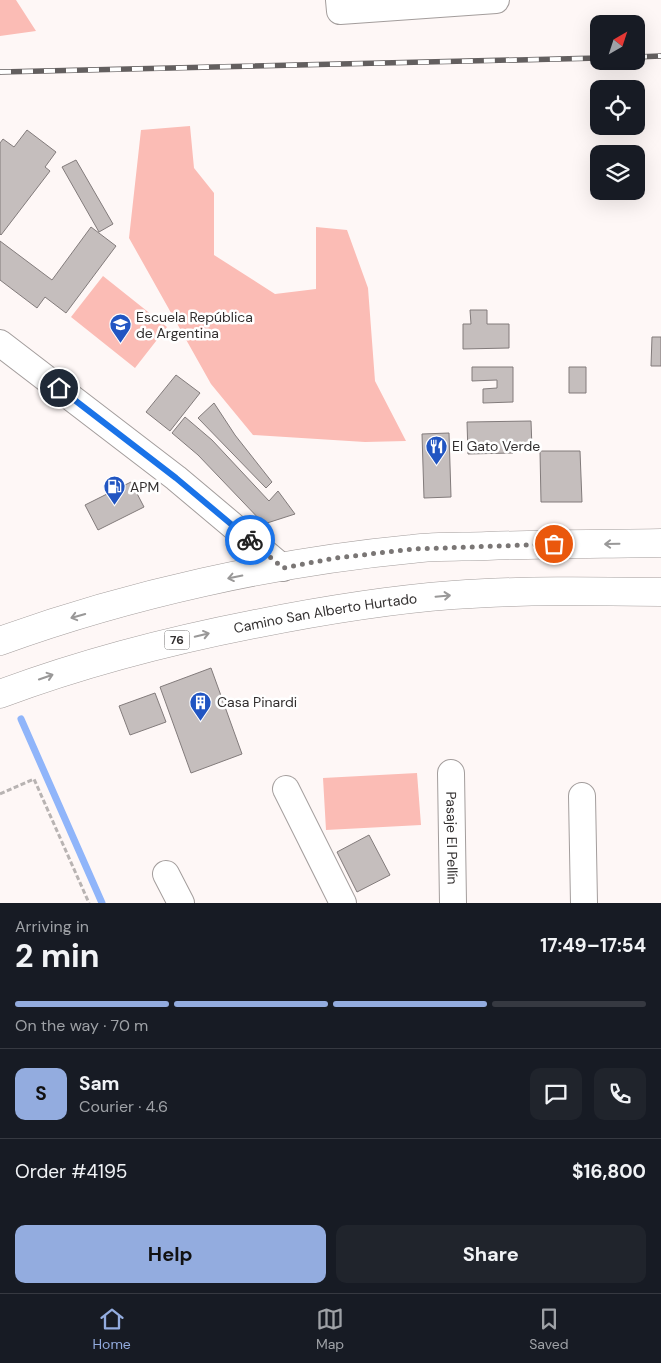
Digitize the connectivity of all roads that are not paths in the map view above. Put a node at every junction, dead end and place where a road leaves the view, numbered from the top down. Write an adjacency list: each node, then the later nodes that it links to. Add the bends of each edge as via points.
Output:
1 (339, 0): 2 (street, via 340,11)
2 (496, 0)
3 (0, 343): 5 (street, via 176,478)
4 (661, 543): 5 (main road, one-way to 5, via 414,549)
5 (283, 568): 7 (main road, one-way to 7, via 206,582 128,602)
6 (661, 592): 8 (main road, Camino San Alberto Hurtado / 76, one-way to 6, via 48,676 162,644 359,605 454,595 556,590)
7 (0, 641)
8 (0, 694)
9 (450, 773): 15 (street, Pasaje El Pellín)
10 (286, 789): 14 (street)
11 (582, 796): 16 (street)
12 (166, 874): 13 (street)
13 (181, 903)
14 (343, 903)
15 (453, 903)
16 (584, 903)

